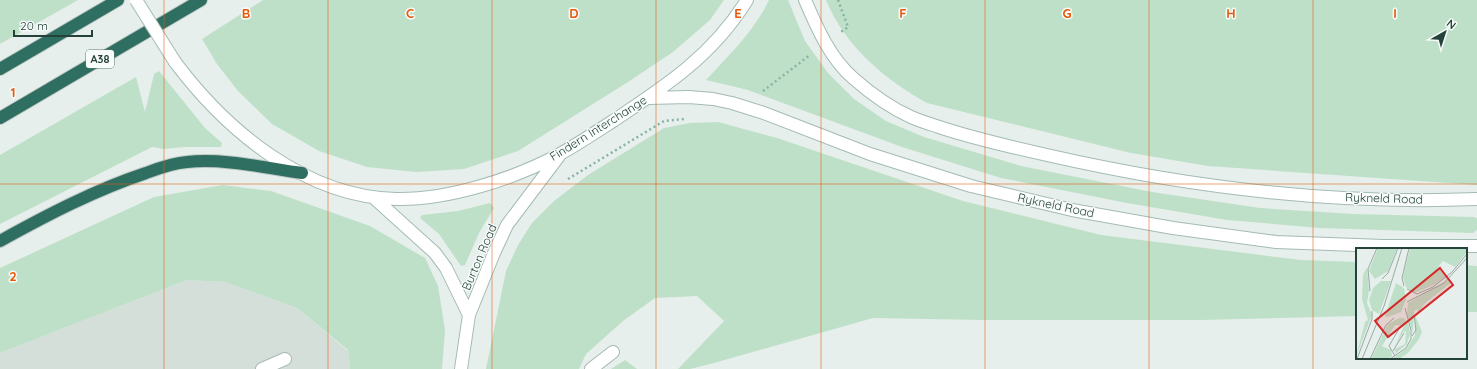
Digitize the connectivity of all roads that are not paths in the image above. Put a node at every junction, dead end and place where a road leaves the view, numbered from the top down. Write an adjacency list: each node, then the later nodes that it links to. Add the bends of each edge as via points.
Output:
1 (118, 0): 6 (highway)
2 (136, 0): 10 (street, Findern Interchange, bridge, via 175,62 194,86 233,126 257,146)
3 (201, 0): 8 (highway, A38)
4 (747, 0): 7 (street, Findern Interchange, via 718,40 695,62)
5 (805, 0): 12 (street, Rykneld Road, via 826,44 838,63 852,78 912,118 965,135 1095,166 1186,182 1352,198)
6 (0, 69)
7 (648, 98): 9 (street, Findern Interchange); 14 (street, Rykneld Road, via 713,99 753,110 870,154 971,186 1080,211 1173,228 1276,242)
8 (0, 118)
9 (561, 153): 11 (street, Findern Interchange, via 511,175 454,192 396,199); 15 (street, Burton Road, via 507,225)
10 (302, 173): 11 (street, Findern Interchange); 13 (highway, via 214,162 176,164 118,182)
11 (373, 197): 15 (street, Burton Road, via 435,253 446,268)
12 (1477, 200)
13 (0, 242)
14 (1477, 246)
15 (469, 315): 19 (street, Burton Road)
16 (613, 352): 20 (street)
17 (285, 359): 18 (street)
18 (262, 369)
19 (460, 369)
20 (591, 369)

